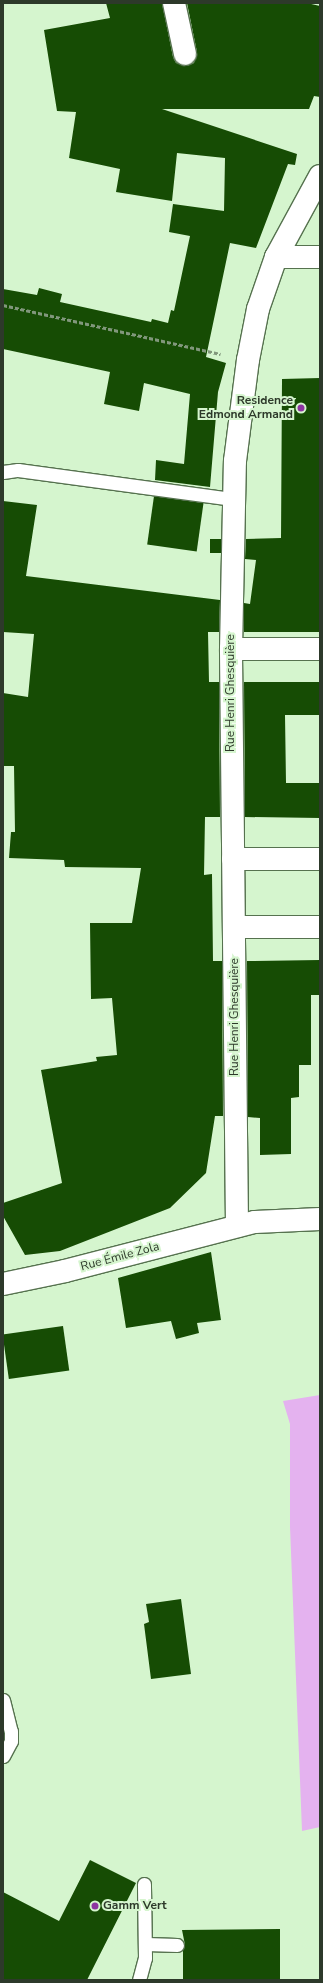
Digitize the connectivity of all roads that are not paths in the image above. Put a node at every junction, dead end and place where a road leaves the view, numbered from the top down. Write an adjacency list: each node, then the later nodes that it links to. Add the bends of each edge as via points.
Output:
1 (174, 3): 2 (street)
2 (185, 54)
3 (320, 176): 5 (street, Rue Henri Ghesquière)
4 (320, 256): 5 (street)
5 (276, 257): 7 (street, Rue Henri Ghesquière, via 258,309 248,360)
6 (3, 472): 7 (lane, via 18,470)
7 (233, 499): 8 (street, Rue Henri Ghesquière)
8 (231, 649): 9 (street); 10 (street, Rue Henri Ghesquière)
9 (320, 649)
10 (233, 859): 11 (street); 12 (street, Rue Henri Ghesquière)
11 (320, 859)
12 (235, 927): 13 (street); 15 (street, Rue Henri Ghesquière)
13 (320, 927)
14 (320, 1219): 15 (street, Rue Émile Zola, via 270,1220)
15 (237, 1226): 16 (street, Rue Émile Zola, via 65,1271)
16 (3, 1284)
17 (3, 1700): 18 (lane, via 11,1731 11,1741)
18 (3, 1756)
19 (144, 1884): 20 (lane)
20 (146, 1944): 21 (lane); 22 (lane)
21 (177, 1945)
22 (139, 1980)

